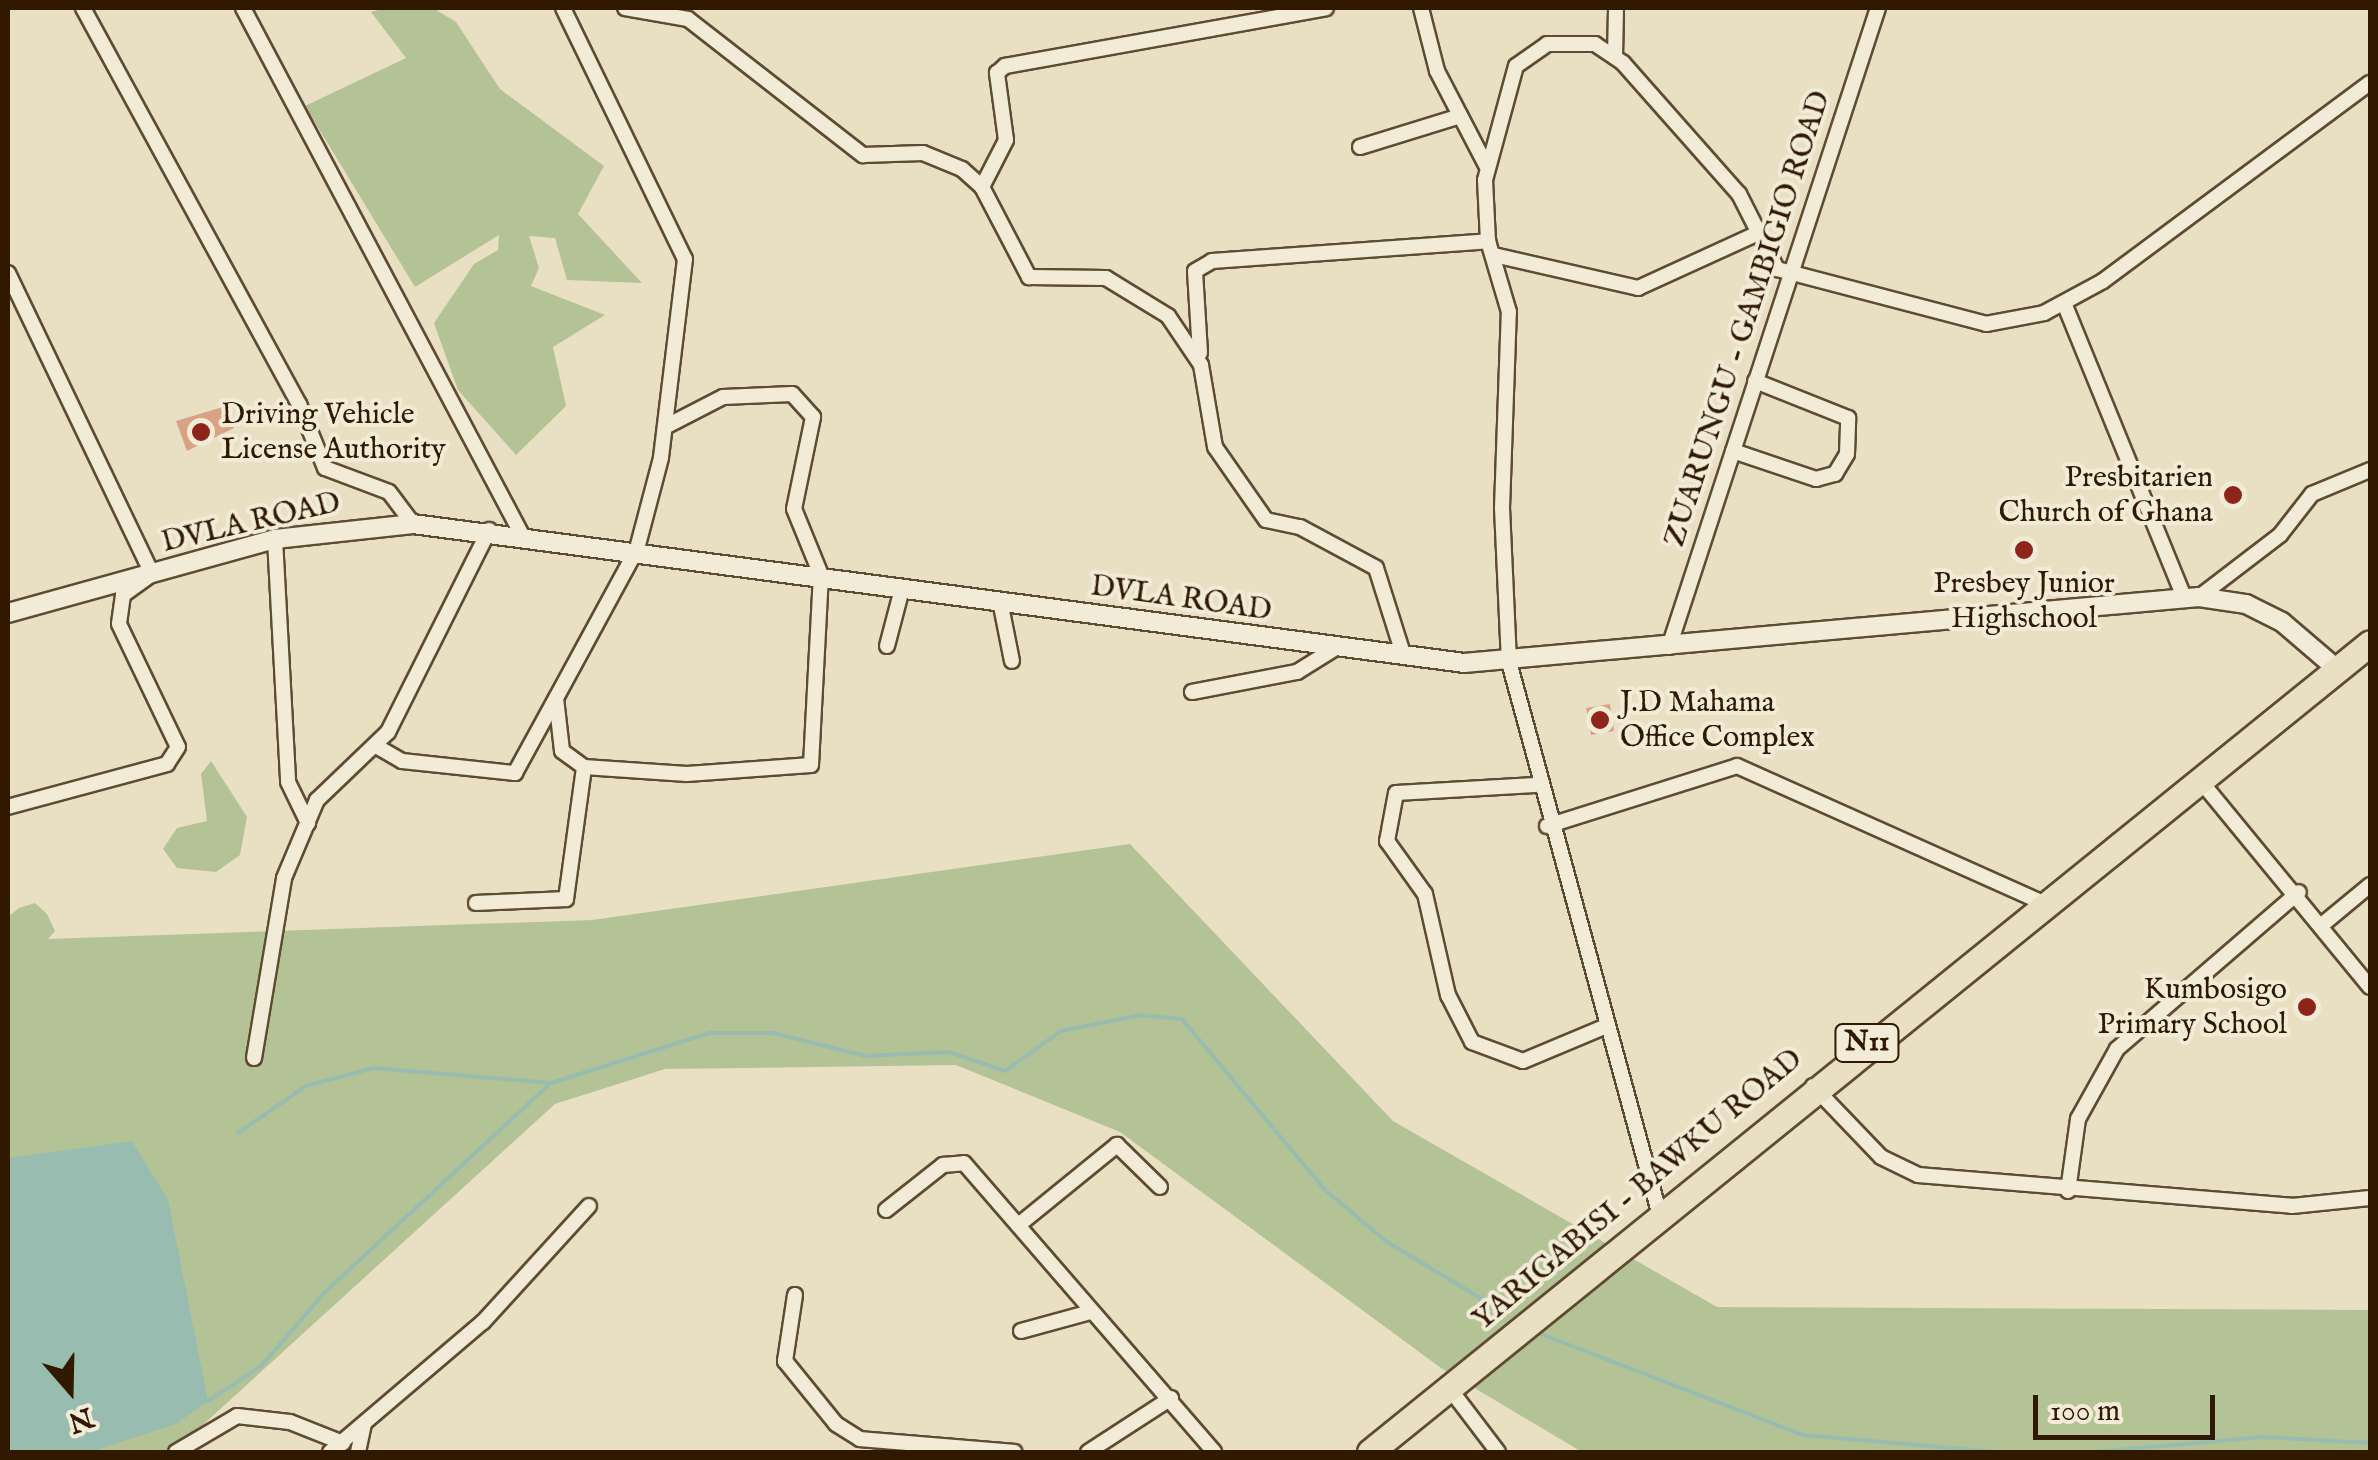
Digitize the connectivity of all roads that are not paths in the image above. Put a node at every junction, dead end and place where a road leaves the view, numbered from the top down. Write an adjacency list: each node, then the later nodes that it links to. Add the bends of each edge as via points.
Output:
1 (83, 8): 25 (street, via 299,404 324,468 389,492)
2 (243, 8): 27 (street)
3 (563, 8): 22 (street, via 684,245)
4 (626, 8): 14 (street, via 688,19 863,155 937,157)
5 (1326, 8): 14 (street, via 1005,66 997,73 1006,140)
6 (1421, 8): 11 (street)
7 (1616, 8): 9 (street)
8 (1878, 8): 17 (street, ZUARUNGU - GAMBIGIO ROAD)
9 (1615, 56): 13 (street, via 1565,40 1526,55); 15 (street, via 1744,200)
10 (2369, 86): 19 (street)
11 (1460, 116): 12 (street); 13 (street)
12 (1360, 146)
13 (1487, 168): 16 (street)
14 (982, 188): 20 (street, via 1030,277 1096,277 1122,287 1178,326)
15 (1758, 233): 16 (street, via 1638,288); 17 (street, via 1773,265)
16 (1491, 248): 20 (street, via 1201,266); 42 (street, via 1509,312 1502,508)
17 (1790, 272): 19 (street, via 1986,324); 21 (street, ZUARUNGU - GAMBIGIO ROAD)
18 (8, 278): 30 (street)
19 (2064, 303): 33 (street)
20 (1201, 365): 40 (street, via 1214,447 1266,520 1300,527 1376,568)
21 (1755, 381): 23 (street, ZUARUNGU - GAMBIGIO ROAD); 23 (street, via 1848,418 1854,432 1841,468 1826,478)
22 (666, 427): 29 (street); 31 (street, via 724,397 801,397 812,426 794,510)
23 (1733, 451): 38 (street, ZUARUNGU - GAMBIGIO ROAD)
24 (2370, 470): 33 (street, via 2312,494 2280,535)
25 (413, 524): 26 (street, DVLA ROAD); 28 (street, DVLA ROAD)
26 (489, 530): 27 (street, DVLA ROAD); 46 (street)
27 (521, 533): 29 (street, DVLA ROAD)
28 (275, 539): 30 (street, DVLA ROAD); 51 (street, via 288,782)
29 (637, 549): 31 (street, DVLA ROAD); 45 (street)
30 (152, 574): 35 (street, DVLA ROAD); 50 (street, via 122,594 118,614 176,758)
31 (820, 576): 32 (street, DVLA ROAD); 47 (street, via 812,766 710,775)
32 (902, 589): 34 (street, DVLA ROAD); 37 (street)
33 (2192, 598): 38 (street, DVLA ROAD); 43 (street, DVLA ROAD, via 2246,604 2282,622)
34 (1000, 601): 39 (street, DVLA ROAD); 41 (street)
35 (8, 613)
36 (2370, 643): 43 (highway, YARIGABISI - BAWKU ROAD / N11)
37 (887, 646)
38 (1669, 647): 42 (street, DVLA ROAD)
39 (1334, 649): 40 (street, DVLA ROAD); 44 (street, via 1297,672)
40 (1404, 658): 42 (street, DVLA ROAD)
41 (1012, 661)
42 (1509, 662): 49 (street)
43 (2338, 670): 48 (highway, YARIGABISI - BAWKU ROAD / N11)
44 (1192, 692)
45 (556, 698): 46 (street, via 515,773 402,761); 47 (street, via 565,758)
46 (376, 746): 51 (street, via 316,800)
47 (584, 767): 55 (street, via 566,899)
48 (2199, 779): 54 (street); 56 (highway, YARIGABISI - BAWKU ROAD / N11)
49 (1535, 785): 52 (street); 59 (street, via 1396,793 1387,840 1430,906 1448,995 1472,1042 1523,1060)
50 (8, 807)
51 (308, 824): 60 (street, via 284,878)
52 (1546, 826): 56 (street, via 1737,766); 59 (street)
53 (2370, 886): 57 (street)
54 (2299, 892): 57 (street); 63 (street, via 2118,1049 2078,1119)
55 (476, 904)
56 (2046, 904): 61 (highway, YARIGABISI - BAWKU ROAD / N11)
57 (2323, 924): 58 (street)
58 (2370, 986)
59 (1602, 1028): 67 (street)
60 (254, 1058)
61 (1813, 1086): 63 (street, via 1900,1170); 67 (highway, YARIGABISI - BAWKU ROAD / N11)
62 (1160, 1187): 68 (street, via 1117,1145)
63 (2068, 1191): 64 (street, via 2292,1206)
64 (2370, 1198)
65 (589, 1206): 74 (street, via 496,1310)
66 (886, 1210): 68 (street, via 953,1161)
67 (1659, 1212): 72 (highway, YARIGABISI - BAWKU ROAD / N11)
68 (1021, 1224): 70 (street)
69 (795, 1295): 75 (street, via 789,1371)
70 (1090, 1312): 71 (street); 73 (street)
71 (1021, 1332)
72 (1450, 1388): 82 (highway, YARIGABISI - BAWKU ROAD / N11); 83 (street)
73 (1171, 1398): 80 (street); 81 (street)
74 (364, 1424): 76 (street); 78 (street)
75 (863, 1446): 79 (street)
76 (336, 1448): 77 (street, via 290,1422 237,1416)
77 (176, 1452)
78 (358, 1452)
79 (1014, 1452)
80 (1088, 1452)
81 (1214, 1452)
82 (1370, 1452)
83 (1498, 1452)

